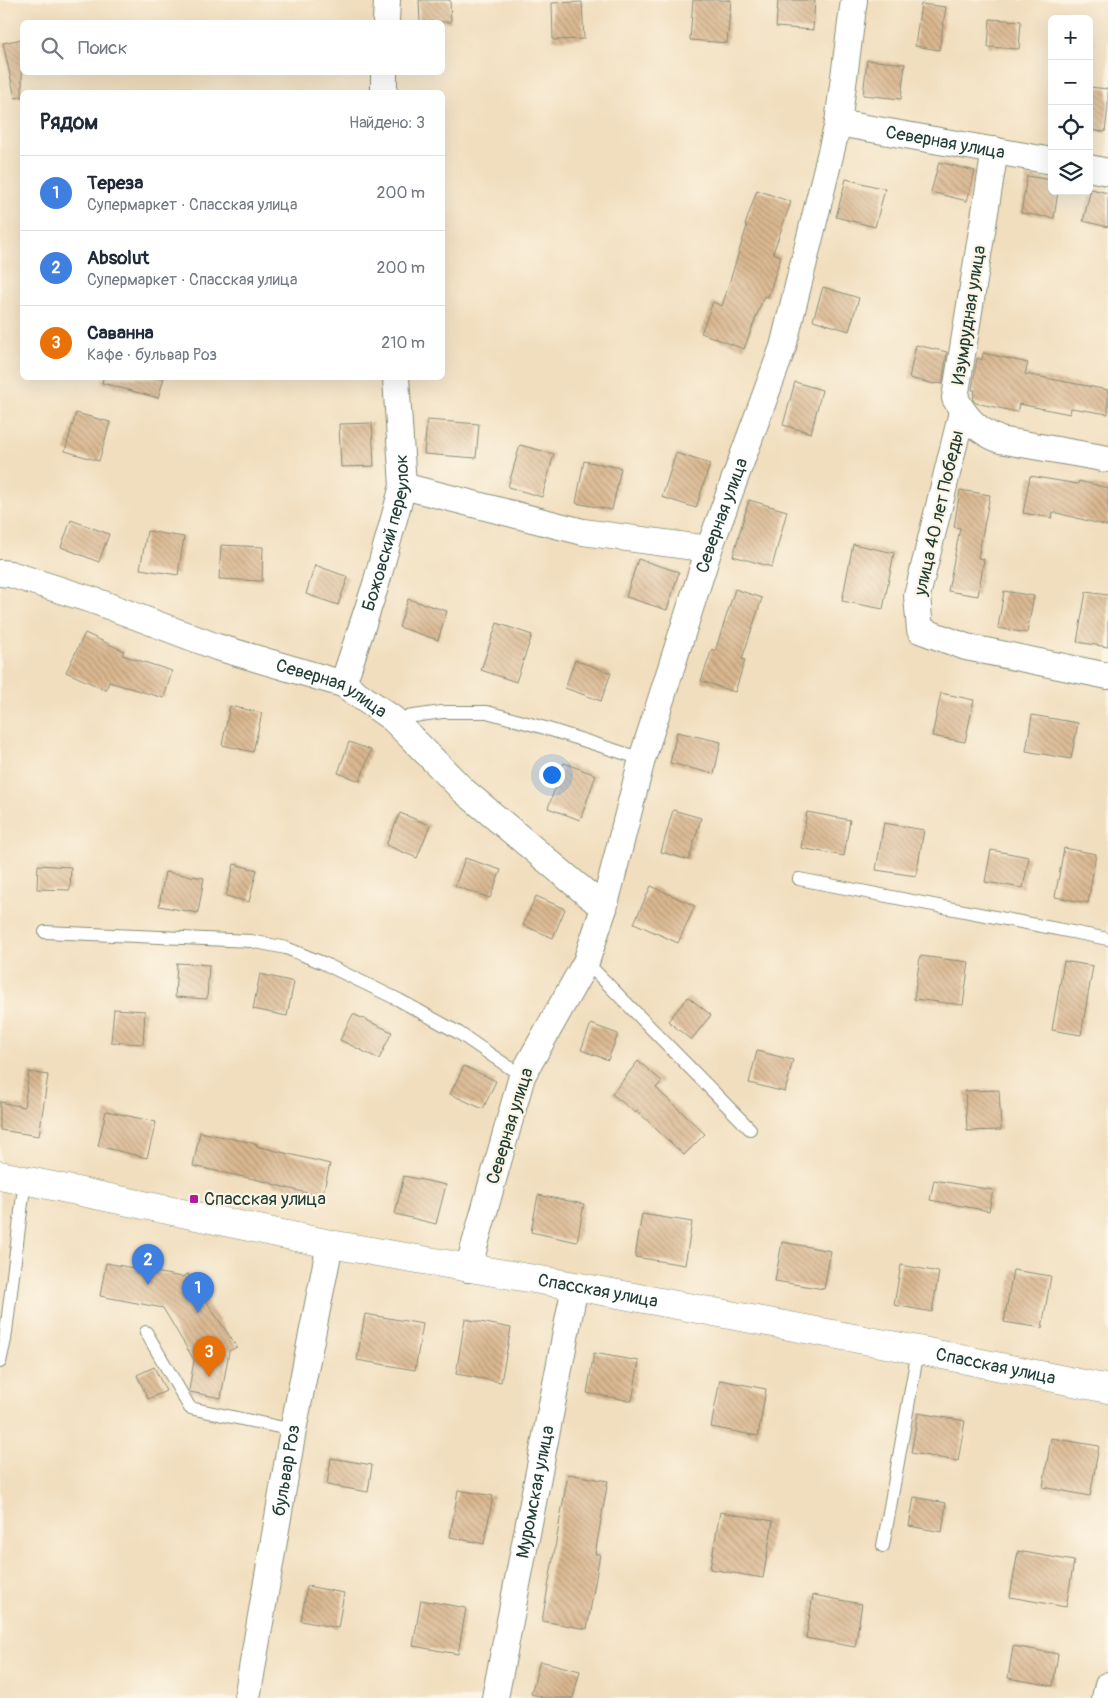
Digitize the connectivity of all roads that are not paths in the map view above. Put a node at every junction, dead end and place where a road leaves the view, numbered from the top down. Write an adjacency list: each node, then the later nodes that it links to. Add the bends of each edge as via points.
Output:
1 (387, 0): 3 (street)
2 (854, 0): 6 (street, Северная улица)
3 (386, 20)
4 (384, 75): 5 (street)
5 (384, 90)
6 (838, 123): 7 (street, Северная улица); 15 (street, Северная улица, via 783,347)
7 (996, 150): 8 (street, Северная улица); 12 (street, Изумрудная улица, via 956,398)
8 (1048, 160)
9 (1093, 169): 10 (street)
10 (1108, 172)
11 (396, 380): 14 (street, Божовский переулок)
12 (962, 412): 13 (street, via 984,433 1000,440); 17 (street, улица 40 лет Победы, via 917,596 920,630 966,647)
13 (1108, 459)
14 (403, 486): 15 (street, via 583,532); 18 (street, Божовский переулок, via 376,584)
15 (709, 549): 20 (street, Северная улица)
16 (0, 572): 18 (street, Северная улица, via 90,599 216,647)
17 (1108, 676)
18 (343, 684): 19 (street, Северная улица)
19 (393, 719): 20 (lane, via 442,712 487,712); 22 (street, Северная улица, via 464,791)
20 (642, 759): 22 (street, Северная улица)
21 (799, 879): 24 (lane)
22 (604, 908): 25 (street, Северная улица)
23 (45, 932): 26 (lane, via 251,941 286,948 400,1000 458,1033)
24 (1108, 939)
25 (586, 962): 26 (street, Северная улица); 27 (lane)
26 (522, 1076): 30 (street, Северная улица)
27 (750, 1129)
28 (13, 1177): 29 (street, Спасская улица); 33 (lane)
29 (330, 1244): 30 (street, Спасская улица); 37 (street, бульвар Роз)
30 (468, 1269): 31 (street, Спасская улица)
31 (575, 1286): 34 (street, Спасская улица); 41 (street, Муромская улица)
32 (146, 1332): 37 (lane, via 190,1408)
33 (2, 1340): 35 (lane)
34 (918, 1350): 36 (street, Спасская улица); 38 (lane)
35 (0, 1362)
36 (1108, 1389)
37 (293, 1430): 40 (street, бульвар Роз)
38 (883, 1546)
39 (1108, 1685): 42 (street)
40 (246, 1698)
41 (494, 1698)
42 (1106, 1698)

